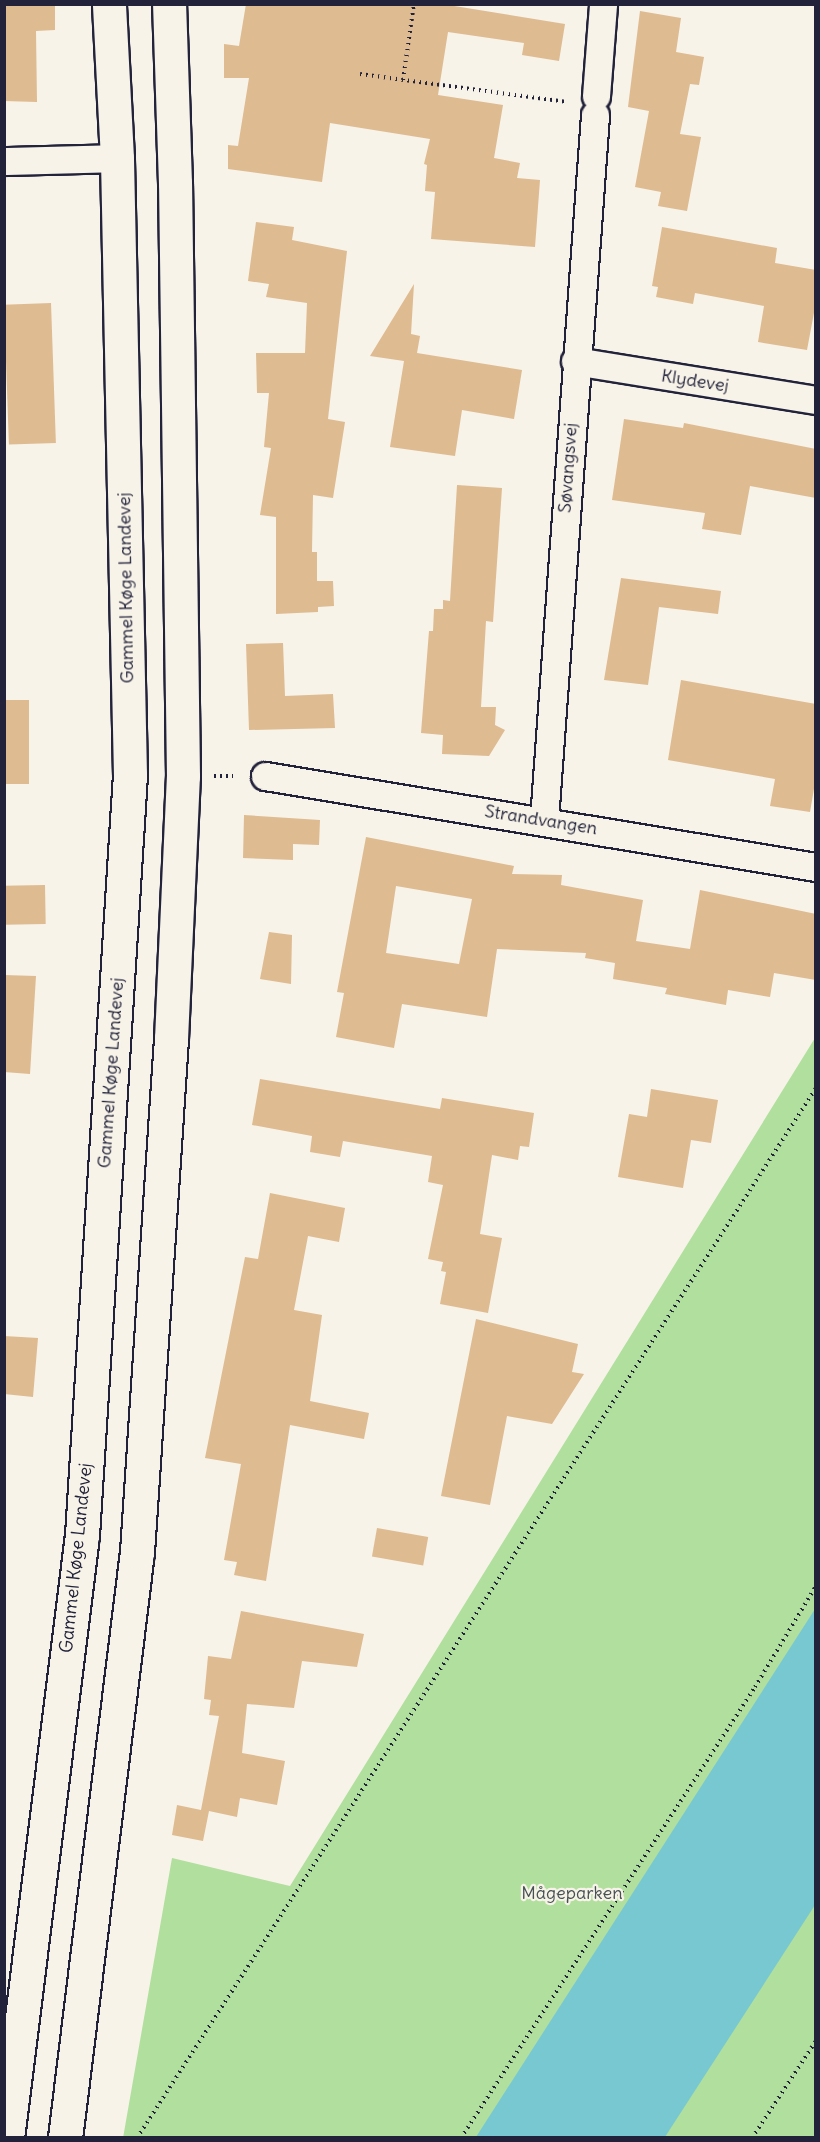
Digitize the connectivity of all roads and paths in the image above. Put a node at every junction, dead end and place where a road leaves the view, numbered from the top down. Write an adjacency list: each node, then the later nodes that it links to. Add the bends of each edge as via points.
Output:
1 (109, 4): 8 (main road, Gammel Køge Landevej)
2 (169, 4): 12 (main road, via 176,183)
3 (414, 4): 6 (path)
4 (603, 4): 7 (street, Søvangsvej)
5 (360, 74): 6 (path)
6 (402, 80): 7 (path)
7 (588, 105): 10 (street, Søvangsvej)
8 (117, 159): 9 (street); 19 (main road, Gammel Køge Landevej, via 130,775 82,1535)
9 (4, 161)
10 (575, 361): 11 (street, Klydevej); 14 (street, Søvangsvej)
11 (816, 400)
12 (183, 776): 13 (path); 20 (main road, via 171,1039 137,1552)
13 (265, 776): 14 (street, Strandvangen)
14 (544, 820): 15 (street, Strandvangen)
15 (816, 867)
16 (816, 1088): 21 (path)
17 (816, 1586): 22 (path)
18 (816, 2041): 23 (path)
19 (7, 2138)
20 (65, 2138)
21 (137, 2138)
22 (461, 2138)
23 (752, 2138)

